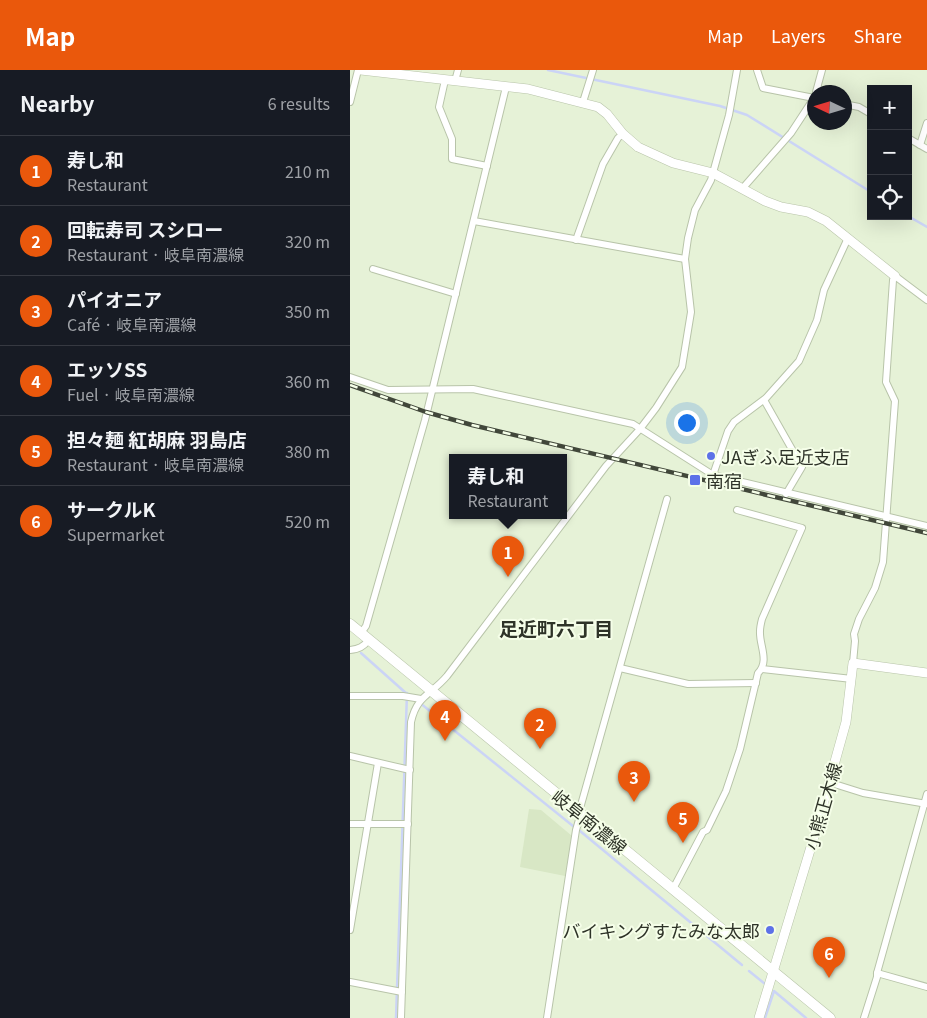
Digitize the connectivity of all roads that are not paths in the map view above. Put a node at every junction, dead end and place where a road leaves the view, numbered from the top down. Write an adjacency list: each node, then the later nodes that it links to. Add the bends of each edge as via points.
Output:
1 (359, 70): 7 (street); 11 (street)
2 (458, 70): 7 (street)
3 (737, 70): 22 (street)
4 (757, 70): 10 (street, via 763,88)
5 (822, 70): 8 (street)
6 (592, 73): 12 (street)
7 (450, 81): 9 (street); 21 (street, via 439,107 452,139 452,159)
8 (818, 85)
9 (506, 87): 12 (street); 21 (street)
10 (807, 97)
11 (350, 102)
12 (583, 102): 17 (street, via 607,114)
13 (852, 106): 15 (street)
14 (807, 109): 23 (street, via 791,133)
15 (867, 112)
16 (927, 123): 19 (street)
17 (623, 134): 22 (street, via 638,146 673,163); 26 (street, via 603,164)
18 (912, 140): 19 (street)
19 (920, 145): 20 (street)
20 (927, 149)
21 (487, 166): 24 (street)
22 (713, 173): 23 (street); 27 (street, via 695,210)
23 (742, 189): 25 (street, via 781,207 808,212)
24 (474, 221): 26 (street); 30 (street)
25 (848, 238): 29 (street); 34 (street, via 824,290 817,320 799,361)
26 (576, 240): 27 (street)
27 (685, 259): 35 (street, via 691,312 682,367)
28 (373, 269): 30 (street)
29 (895, 276): 31 (street); 40 (street, via 886,382 895,401)
30 (456, 294): 33 (street)
31 (927, 300)
32 (350, 377): 33 (street, via 388,390)
33 (432, 390): 35 (street, via 473,389 633,424); 45 (street)
34 (764, 400): 36 (street, via 734,422); 37 (street, via 802,467)
35 (640, 429): 36 (street); 41 (street, via 606,466)
36 (713, 475): 37 (street)
37 (786, 494): 40 (street)
38 (667, 498): 48 (street)
39 (737, 510): 49 (street, via 802,528 762,619 759,633)
40 (886, 517): 43 (street); 47 (street, via 881,572 854,634)
41 (567, 518)
42 (566, 519): 53 (street, via 453,669)
43 (927, 526)
44 (350, 624): 45 (main road, 岐阜南濃線)
45 (365, 636): 46 (street, via 362,647); 53 (main road, 岐阜南濃線)
46 (350, 650)
47 (853, 663): 50 (street); 51 (street, 小熊正木線)
48 (620, 668): 52 (street, via 688,684); 62 (street)
49 (762, 669): 51 (street); 52 (street)
50 (927, 673)
51 (852, 678): 59 (street, 小熊正木線, via 846,722)
52 (756, 683): 66 (street, via 726,790)
53 (431, 691): 55 (street); 62 (main road, 岐阜南濃線)
54 (350, 696): 55 (street)
55 (421, 699): 58 (street, via 411,722)
56 (350, 756): 57 (street)
57 (378, 763): 58 (street); 63 (street)
58 (410, 770): 65 (street)
59 (828, 782): 61 (street, via 863,793); 68 (street, 小熊正木線)
60 (927, 794): 61 (street)
61 (926, 804): 69 (street)
62 (580, 812): 66 (main road, 岐阜南濃線); 74 (street)
63 (369, 823): 64 (street); 65 (street); 67 (street)
64 (350, 824)
65 (408, 824): 72 (street)
66 (673, 889): 68 (main road, 岐阜南濃線)
67 (350, 930)
68 (774, 972): 75 (street, 小熊正木線); 76 (main road, 岐阜南濃線)
69 (877, 973): 71 (street); 77 (street)
70 (350, 982): 72 (street)
71 (927, 987)
72 (402, 992): 73 (street)
73 (401, 1018)
74 (547, 1018)
75 (759, 1018)
76 (830, 1018)
77 (864, 1018)

